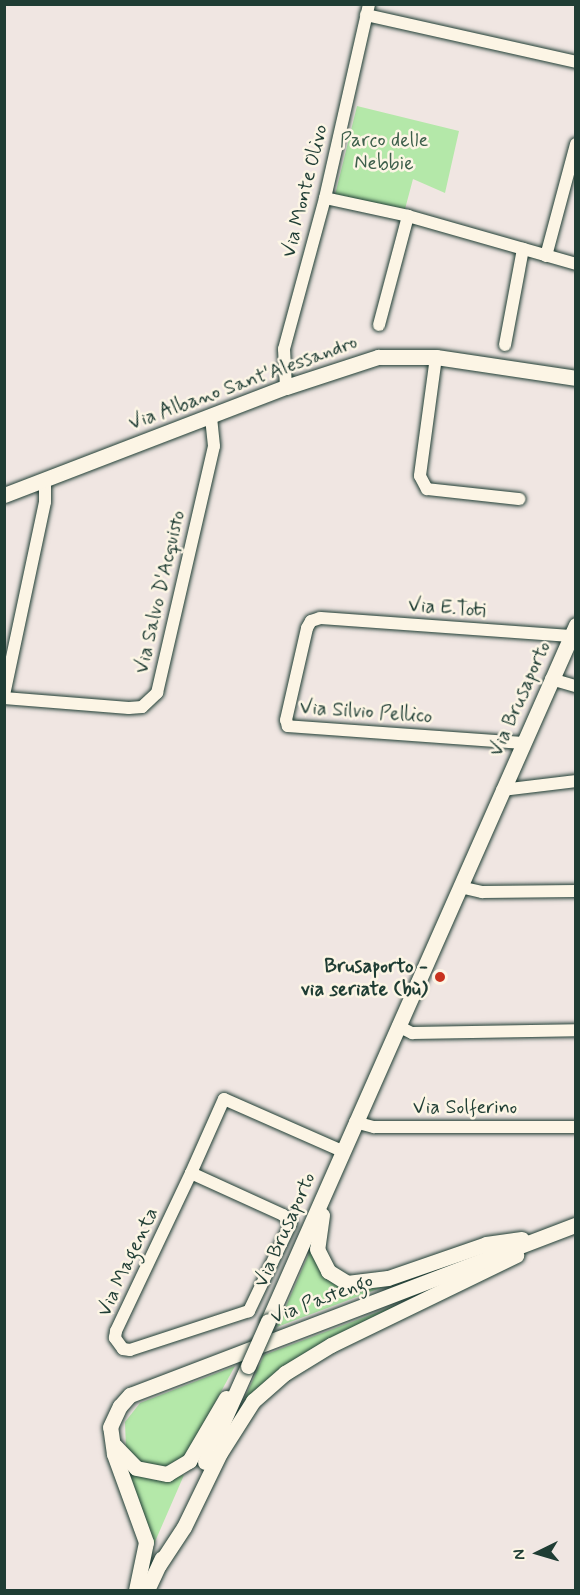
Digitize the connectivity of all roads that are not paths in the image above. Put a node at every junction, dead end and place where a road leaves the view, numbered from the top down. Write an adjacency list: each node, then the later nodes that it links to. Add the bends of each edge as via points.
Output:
1 (367, 10): 2 (street); 4 (street, Via Monte Olivo)
2 (576, 62)
3 (576, 144): 7 (street)
4 (325, 198): 5 (street); 13 (street, Via Monte Olivo, via 284,349)
5 (408, 216): 6 (street); 9 (street)
6 (523, 249): 7 (street); 10 (street)
7 (546, 256): 8 (street)
8 (576, 264)
9 (379, 325)
10 (505, 345)
11 (436, 357): 12 (street, Via Albano Sant'Alessandro); 13 (street, Via Albano Sant'Alessandro, via 378,357); 17 (street, via 420,476 427,489)
12 (576, 378)
13 (286, 387): 14 (street, Via Albano Sant'Alessandro)
14 (211, 415): 15 (street, Via Albano Sant'Alessandro); 22 (street, Via Salvo D'Acquisto, via 213,446 157,693 142,707 129,708)
15 (45, 479): 16 (street, Via Albano Sant'Alessandro); 22 (street, Via Salvo D'Acquisto, via 45,502)
16 (4, 495)
17 (519, 500)
18 (320, 618): 19 (street, Via E.Toti); 23 (street, Via Silvio Pellico, via 310,621 286,720 288,726)
19 (573, 631): 20 (street, Via Brusaporto)
20 (551, 679): 21 (street); 23 (street, Via Brusaporto)
21 (576, 686)
22 (4, 697)
23 (523, 743): 25 (street, Via Brusaporto)
24 (576, 782): 25 (street)
25 (502, 790): 26 (street, Via Brusaporto)
26 (460, 886): 27 (street, via 482,892); 28 (street, Via Brusaporto)
27 (576, 891)
28 (398, 1026): 29 (street, via 412,1033); 30 (street, Via Brusaporto)
29 (576, 1030)
30 (355, 1122): 31 (street, Via Solferino, via 374,1127); 32 (street, Via Brusaporto)
31 (576, 1127)
32 (339, 1157): 33 (street, Via Magenta, via 224,1099); 35 (street, via 317,1236 317,1249 328,1271 347,1283 388,1278 486,1244); 36 (street, Via Brusaporto, bridge)
33 (191, 1173): 33 (street, Via Magenta, via 116,1331 115,1338 123,1349 249,1311 291,1223 283,1215)
34 (576, 1225): 35 (street, Via Pastengo)
35 (552, 1234): 37 (street, Via Pastengo, via 130,1395 113,1418); 38 (street, via 496,1267 331,1345 285,1373 248,1410)
36 (246, 1371): 37 (street, via 217,1410 189,1461 179,1469 157,1474 136,1468 117,1451); 38 (street, Via Brusaporto)
37 (111, 1438): 39 (street, via 146,1542)
38 (159, 1565): 40 (street, Via Brusaporto)
39 (136, 1590)
40 (147, 1590)

